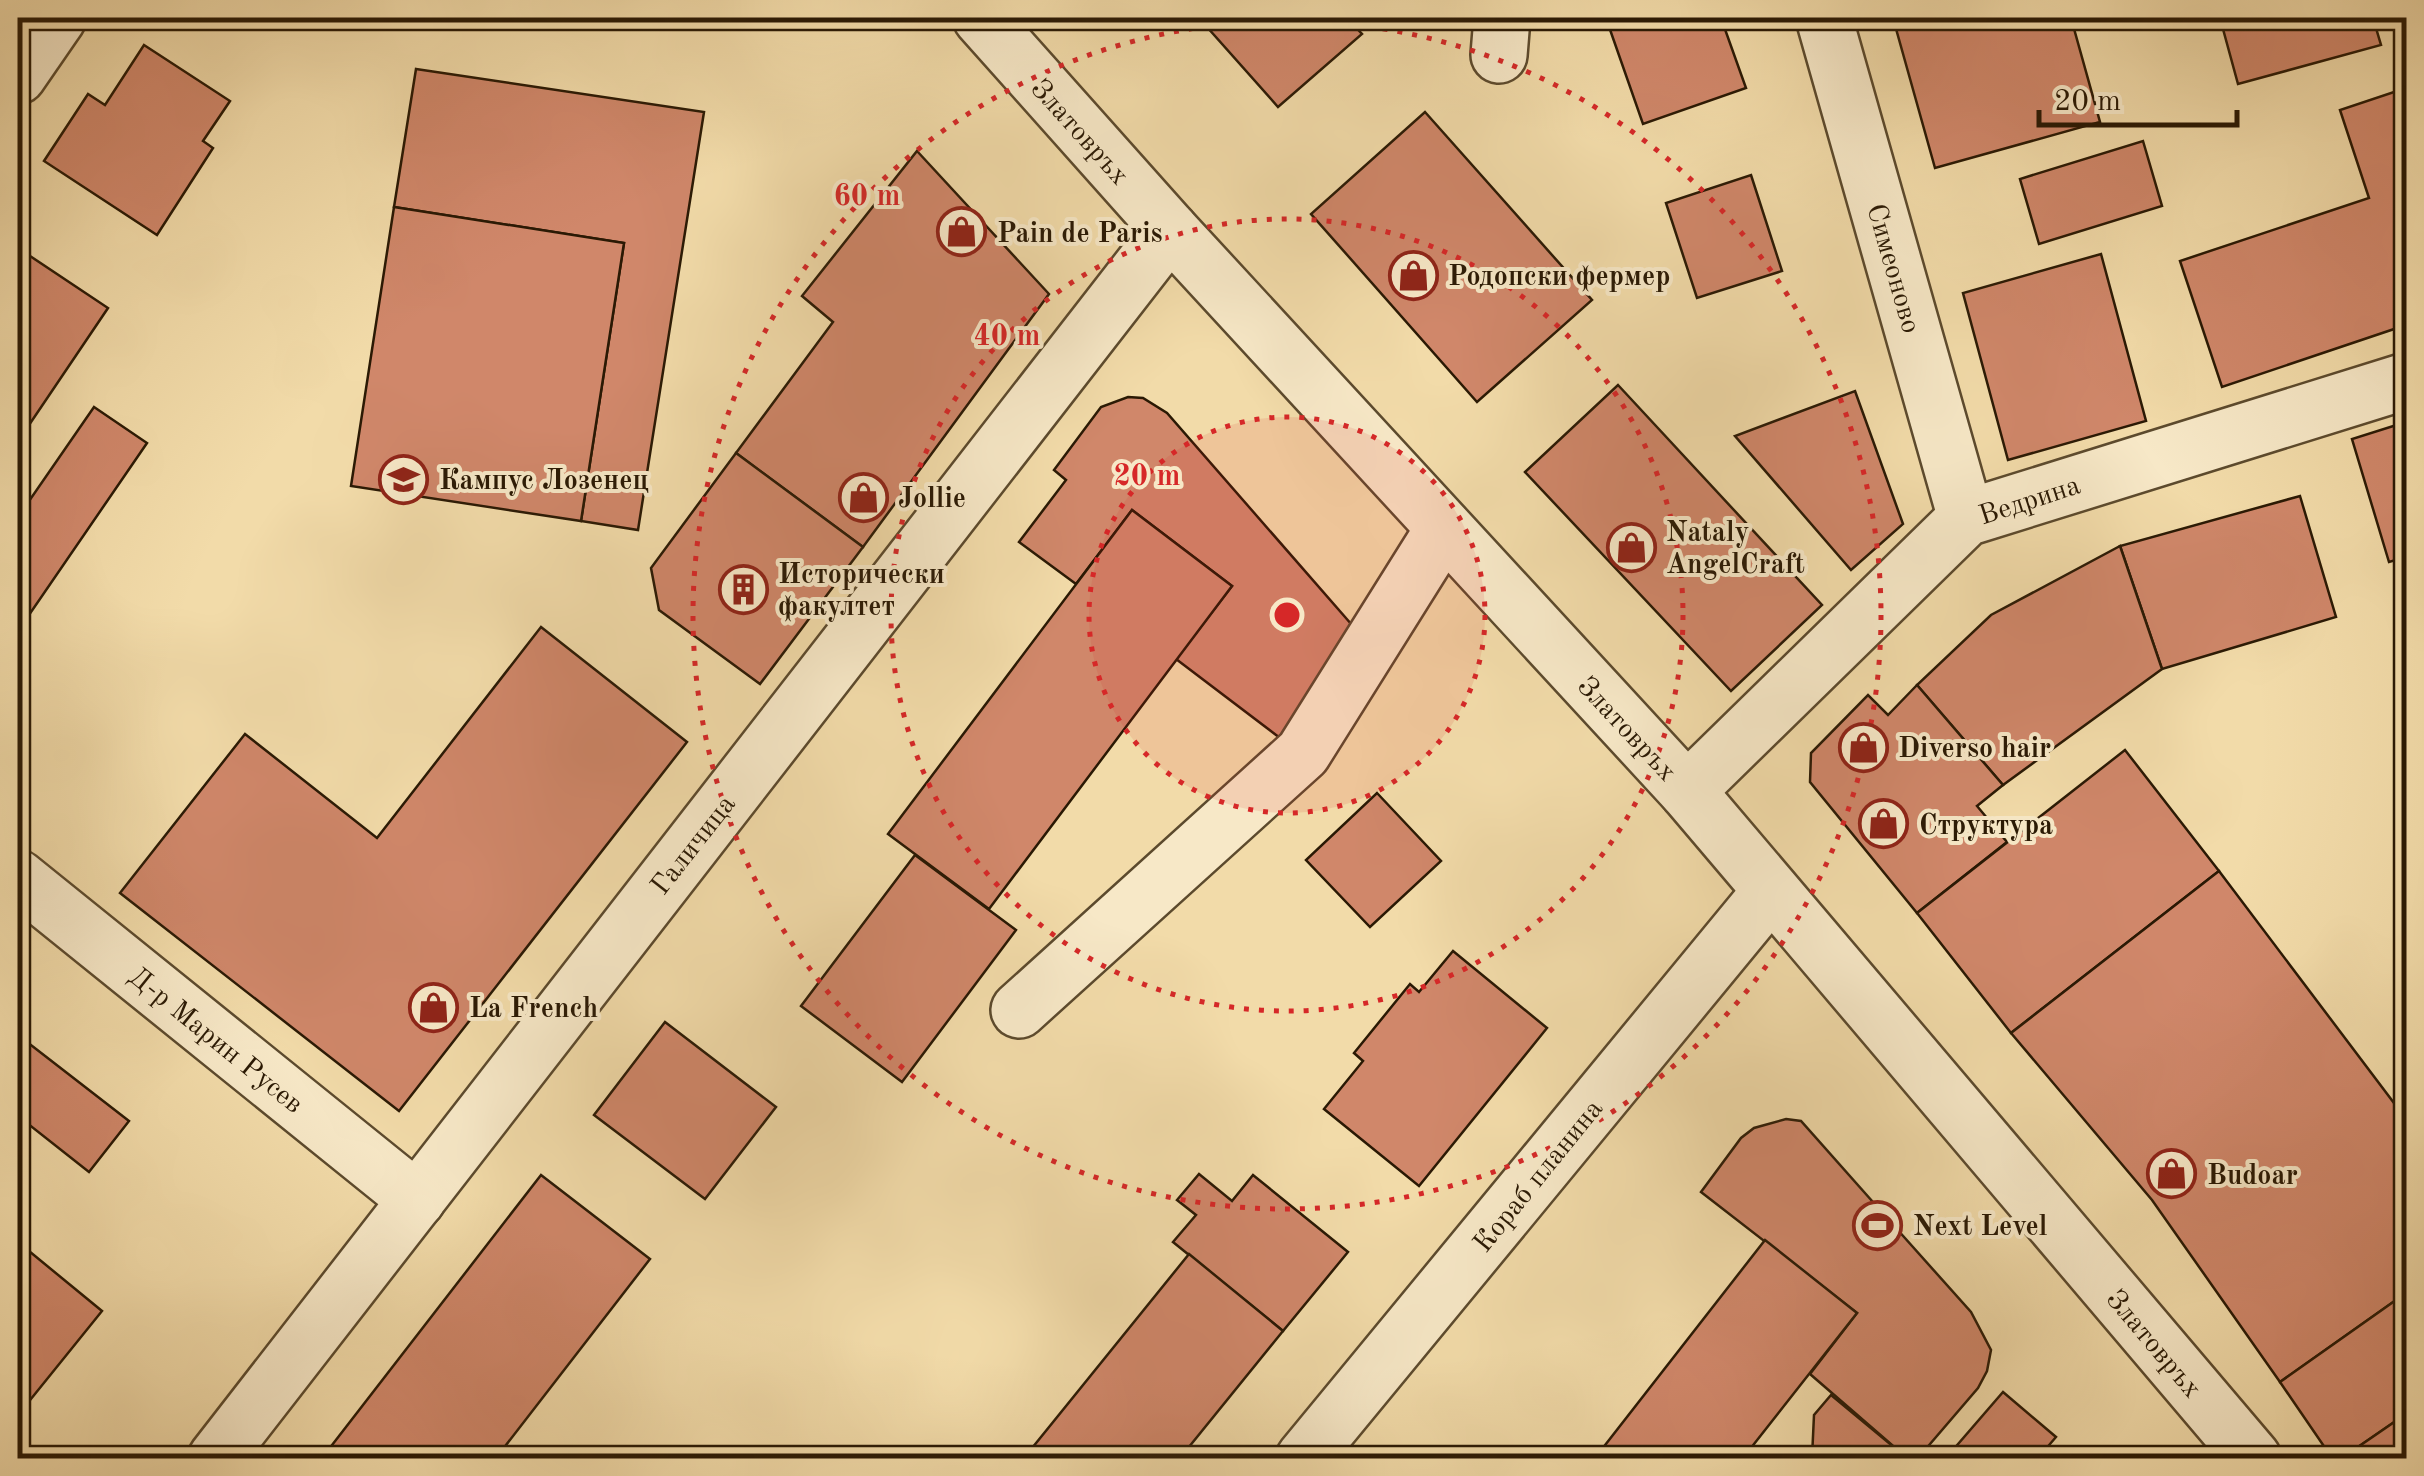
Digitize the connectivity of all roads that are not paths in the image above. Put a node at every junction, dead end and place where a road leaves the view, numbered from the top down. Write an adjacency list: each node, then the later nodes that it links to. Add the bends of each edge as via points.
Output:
1 (58, 18): 4 (street)
2 (981, 18): 5 (street, Златовръх)
3 (1824, 18): 7 (street, Симеоново)
4 (18, 76)
5 (1170, 230): 8 (street, Златовръх); 13 (street, Галичица)
6 (2406, 381): 7 (street, Ведрина)
7 (1966, 518): 9 (street, Ведрина)
8 (1444, 528): 9 (street, Златовръх); 12 (street, via 1303,753)
9 (1686, 791): 11 (street, Златовръх)
10 (18, 878): 13 (street, Д-р Марин Русев)
11 (1771, 892): 15 (street, Кораб планина); 16 (street, Златовръх)
12 (1019, 1010)
13 (418, 1200): 14 (street, Галичица)
14 (216, 1458)
15 (1304, 1458)
16 (2253, 1458)

